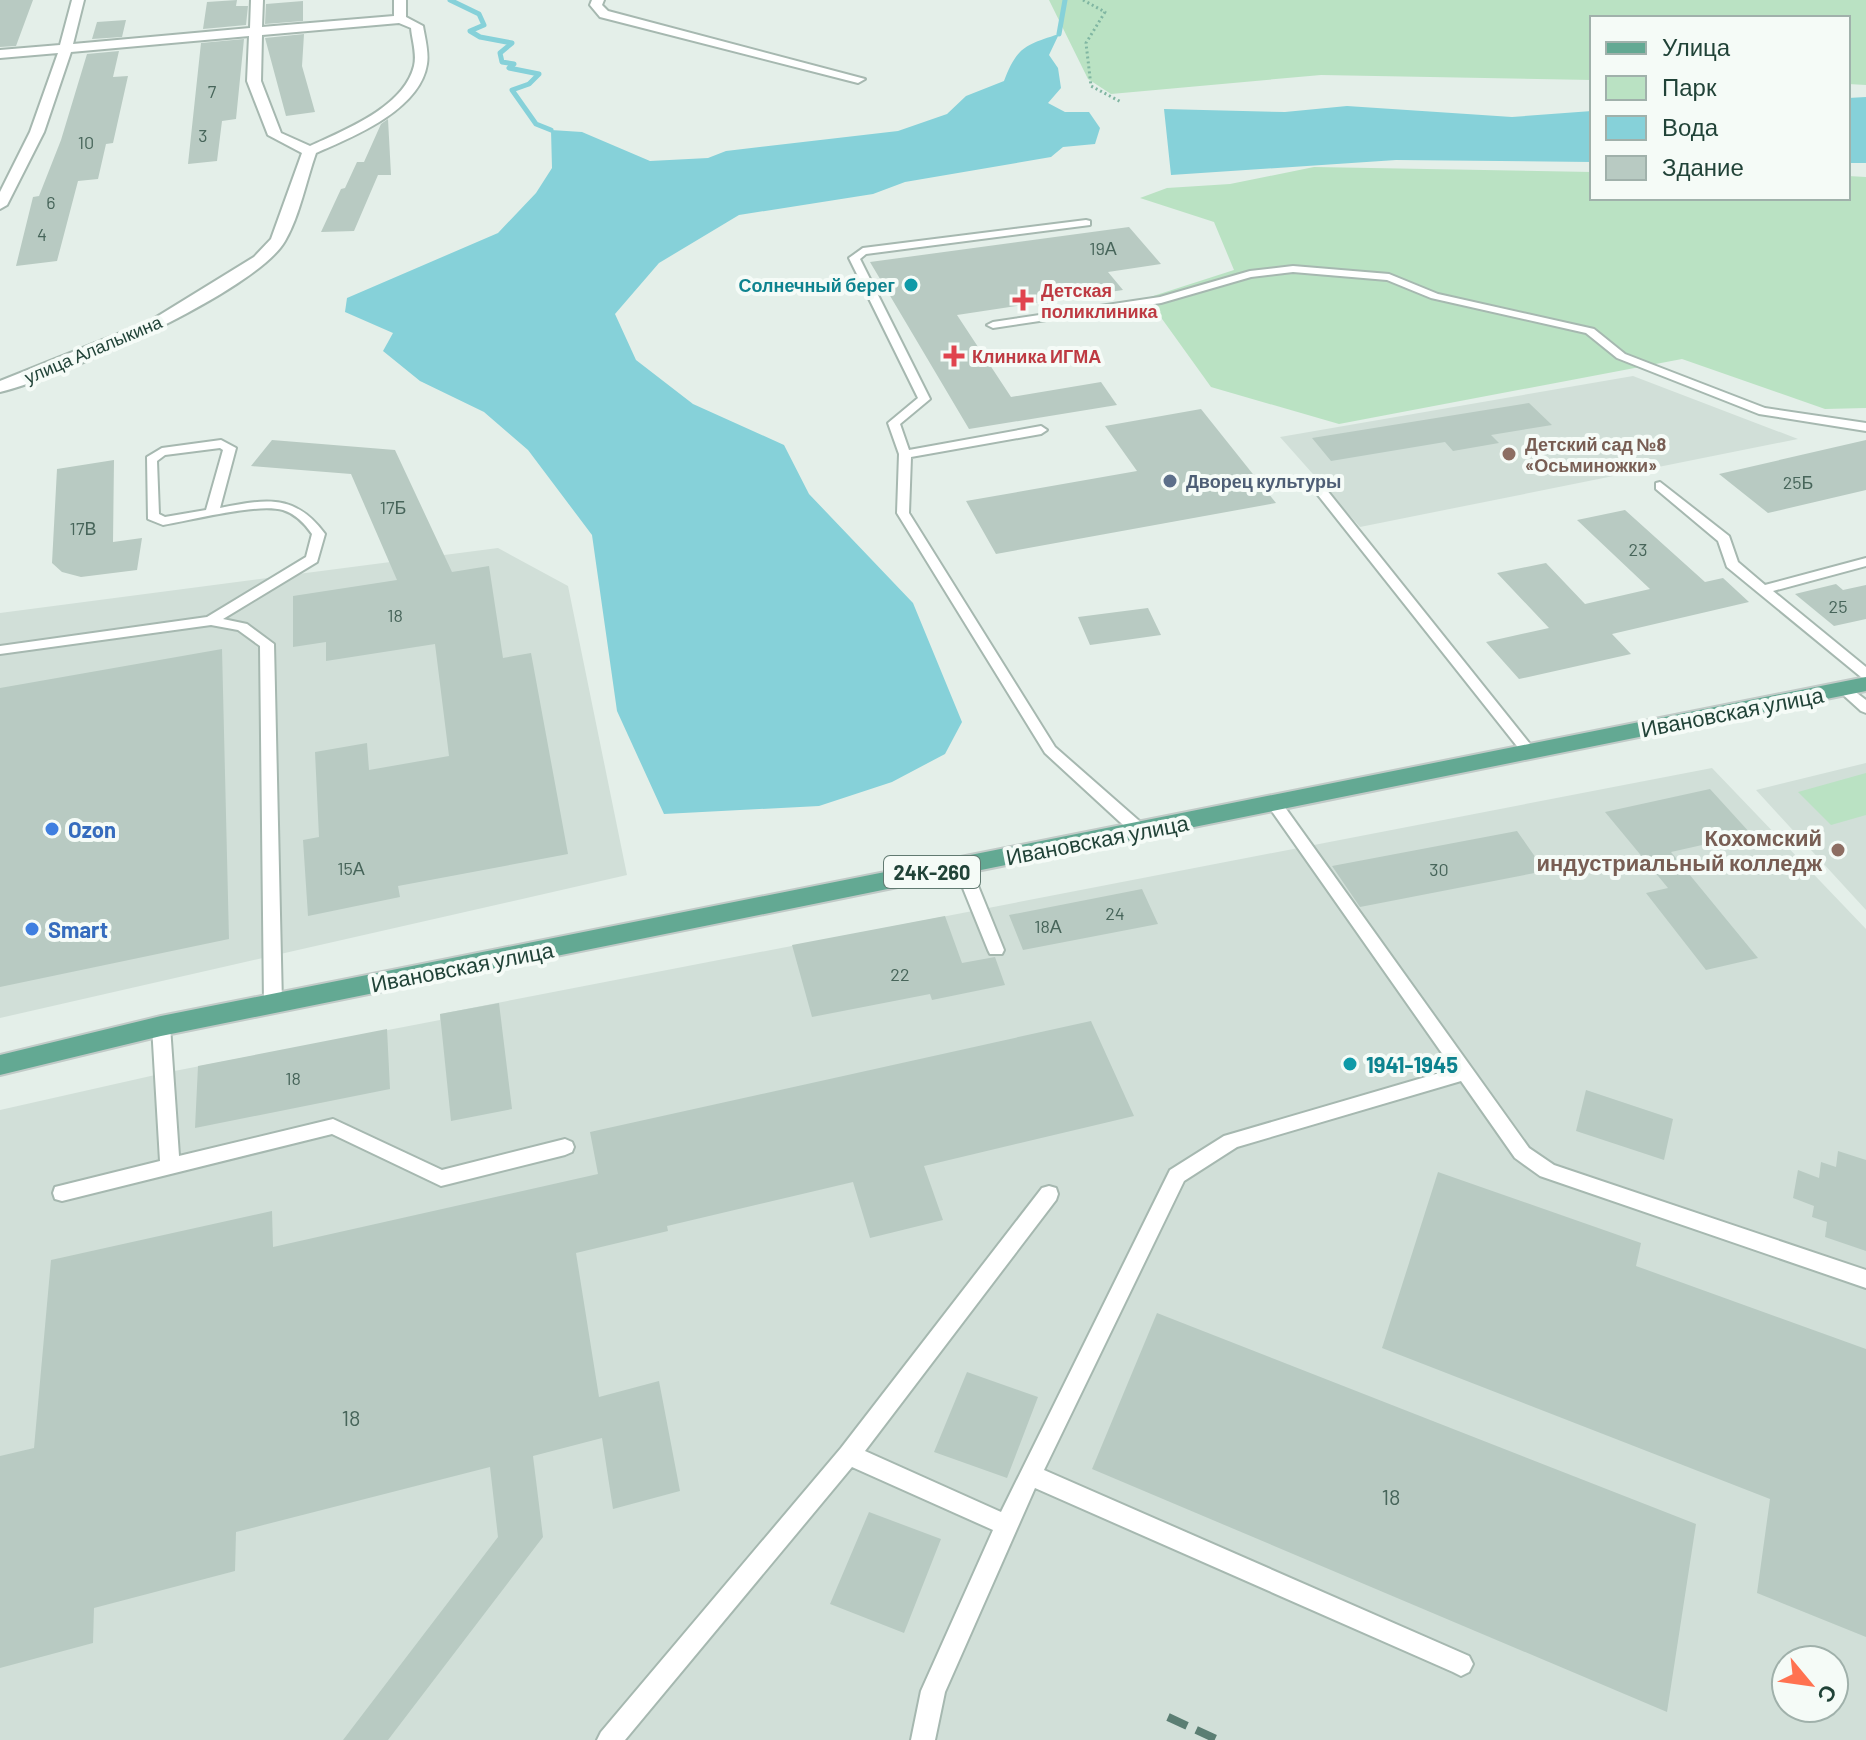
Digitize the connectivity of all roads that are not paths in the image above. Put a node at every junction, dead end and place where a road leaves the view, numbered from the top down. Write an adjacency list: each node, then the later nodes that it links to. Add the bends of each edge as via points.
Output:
1 (78, 0): 7 (street)
2 (257, 0): 6 (street)
3 (400, 0): 5 (street)
4 (598, 0): 9 (street, via 604,14)
5 (400, 19): 6 (street); 10 (street, via 417,26 421,66 403,95 352,132)
6 (254, 31): 7 (street); 10 (street, via 254,81 275,135)
7 (67, 48): 8 (street); 11 (street, via 24,166)
8 (0, 54)
9 (858, 79)
10 (310, 151): 14 (street, улица Алалыкина, via 278,240 260,260 156,325)
11 (0, 205)
12 (1086, 223): 17 (lane, via 863,251 854,258 924,399 894,423)
13 (993, 325): 15 (lane, via 1161,300 1250,274 1293,269 1389,277 1435,296 1590,331 1621,356 1763,411)
14 (0, 387)
15 (1866, 427)
16 (1041, 430): 17 (lane)
17 (905, 454): 30 (lane, via 903,513 1050,750)
18 (1314, 482): 28 (lane)
19 (1660, 486): 22 (lane, via 1724,539 1732,564)
20 (212, 513): 20 (lane, via 230,448 221,444 162,452 151,460 153,516 163,521); 23 (lane, via 266,504 297,508 319,534 312,559)
21 (1866, 562): 22 (lane)
22 (1763, 590): 25 (lane)
23 (211, 621): 24 (lane); 33 (lane, via 242,627 267,644)
24 (0, 650)
25 (1866, 674)
26 (1856, 686): 27 (lane); 28 (main road, Ивановская улица / 24К-260)
27 (1866, 708)
28 (1529, 752): 29 (main road, Ивановская улица / 24К-260)
29 (1274, 803): 30 (main road, Ивановская улица / 24К-260); 36 (lane)
30 (1139, 830): 31 (main road, Ивановская улица / 24К-260)
31 (962, 866): 32 (lane); 33 (main road, Ивановская улица / 24К-260)
32 (996, 950)
33 (273, 1004): 34 (main road, Ивановская улица / 24К-260)
34 (161, 1026): 35 (main road, Ивановская улица / 24К-260); 38 (lane)
35 (0, 1065)
36 (1465, 1073): 41 (lane, via 1522,1153 1547,1171); 43 (lane, via 1231,1141 1177,1176)
37 (565, 1147): 38 (lane, via 441,1178 333,1126)
38 (170, 1166): 39 (lane)
39 (62, 1193)
40 (1049, 1194): 42 (lane)
41 (1866, 1279)
42 (849, 1455): 44 (lane); 46 (lane)
43 (1030, 1475): 44 (lane); 45 (lane)
44 (1006, 1525): 47 (lane, via 933,1691)
45 (1461, 1664)
46 (609, 1740)
47 (923, 1740)

